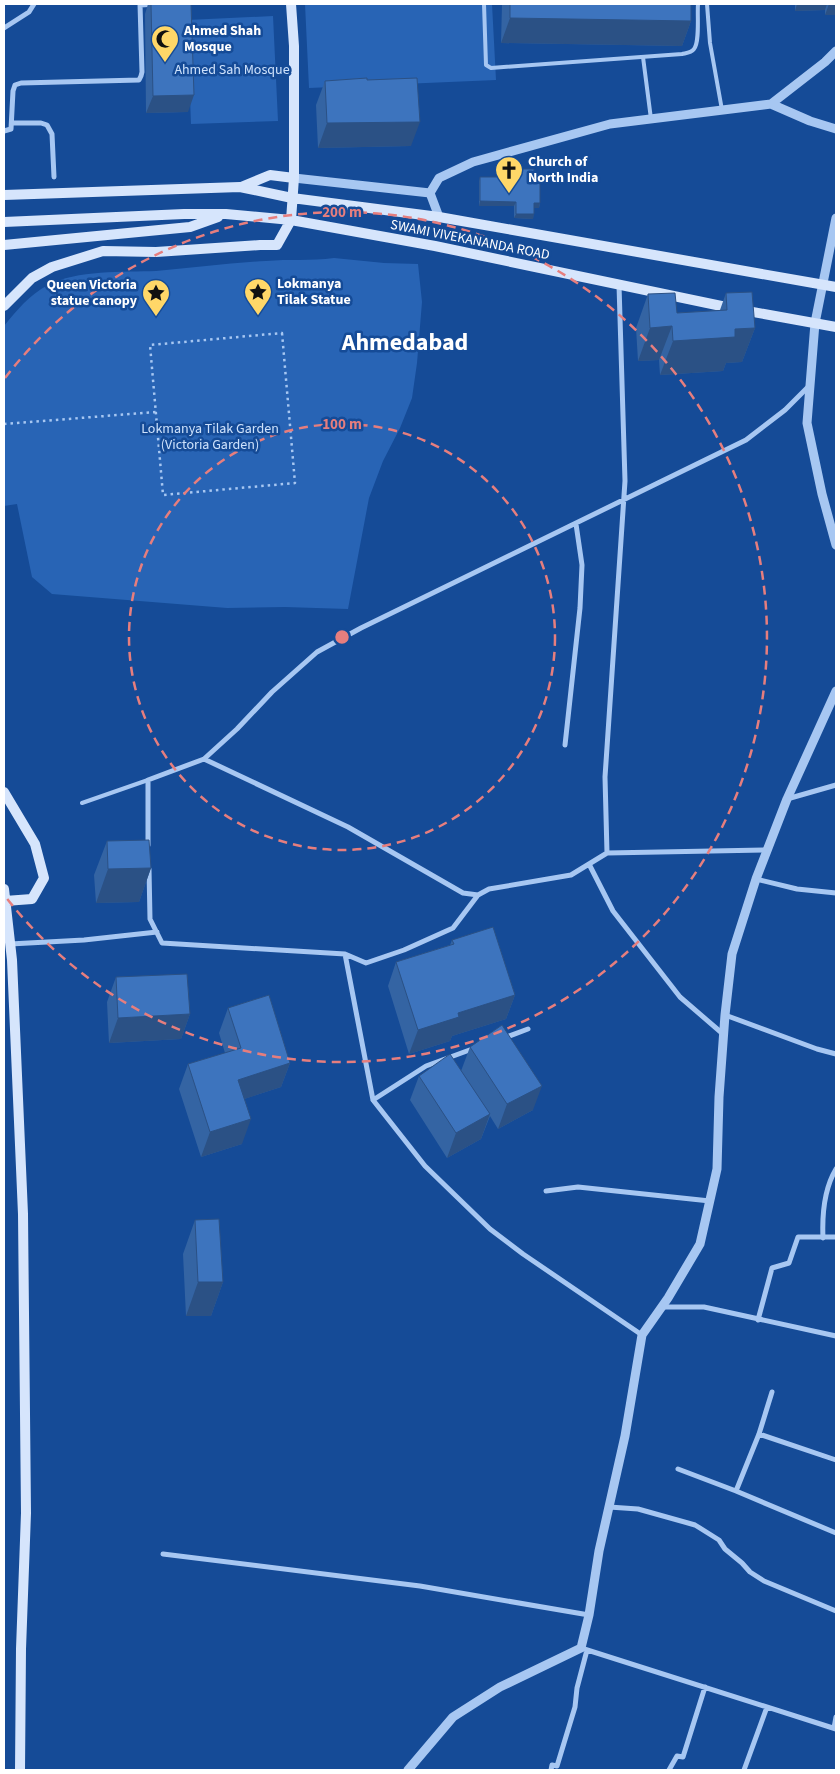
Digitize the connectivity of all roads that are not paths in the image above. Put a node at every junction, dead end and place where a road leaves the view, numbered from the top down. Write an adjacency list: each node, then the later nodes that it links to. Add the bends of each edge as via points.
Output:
1 (34, 4): 8 (street, via 29,12)
2 (140, 4): 3 (street); 14 (street, via 142,72 139,80 15,85)
3 (158, 4)
4 (290, 4): 18 (main road, via 294,46)
5 (484, 4): 10 (lane, via 484,56 486,65 491,68)
6 (698, 4): 10 (lane, via 694,49 682,54)
7 (707, 4): 12 (lane)
8 (4, 28)
9 (836, 51): 11 (street)
10 (643, 57): 13 (lane)
11 (771, 104): 12 (street); 15 (street)
12 (722, 111): 13 (street)
13 (651, 119): 20 (street, via 610,124 473,162 438,178)
14 (12, 123): 16 (street, via 11,129); 17 (street, via 47,125 52,134)
15 (836, 128)
16 (4, 131)
17 (54, 177)
18 (294, 178): 19 (main road, via 270,175); 20 (street); 22 (main road)
19 (240, 187): 21 (main road); 22 (main road)
20 (430, 193): 24 (street)
21 (4, 195)
22 (292, 198): 24 (main road); 26 (main road)
23 (226, 214): 26 (main road, SWAMI VIVEKANANDA ROAD); 27 (main road, SWAMI VIVEKANANDA ROAD); 28 (main road, via 190,228)
24 (438, 217): 30 (main road)
25 (836, 218): 30 (street)
26 (291, 220): 29 (main road, SWAMI VIVEKANANDA ROAD); 32 (main road, via 277,245 156,252 102,251 45,270 32,278)
27 (4, 222)
28 (4, 245)
29 (619, 285): 33 (main road, SWAMI VIVEKANANDA ROAD); 36 (street)
30 (823, 285): 31 (main road); 33 (street)
31 (836, 288)
32 (4, 306)
33 (815, 323): 34 (main road, SWAMI VIVEKANANDA ROAD); 35 (street)
34 (836, 327)
35 (810, 385): 36 (street, via 785,410 746,440); 38 (street, via 807,423)
36 (624, 501): 37 (street); 48 (street, via 605,777)
37 (576, 524): 40 (street, via 582,565 580,608); 41 (street, via 317,652)
38 (836, 545)
39 (836, 691): 45 (street)
40 (565, 744)
41 (204, 759): 42 (street); 55 (street, via 348,827 463,894)
42 (148, 780): 46 (lane); 49 (street)
43 (836, 785): 45 (street)
44 (4, 792): 56 (main road, via 35,844 44,878 32,899)
45 (787, 799): 47 (street)
46 (82, 803)
47 (768, 850): 48 (street); 52 (street)
48 (607, 853): 50 (street)
49 (149, 856)
50 (589, 864): 55 (street, via 571,875 489,889); 62 (street, via 614,911 680,997)
51 (149, 866): 57 (street, via 150,919)
52 (756, 879): 54 (street, via 797,889); 60 (street, via 732,954)
53 (4, 889): 56 (main road)
54 (836, 893)
55 (478, 895): 59 (street, via 453,928 404,950 366,963)
56 (5, 900): 58 (main road)
57 (157, 932): 58 (street); 59 (street, via 162,943)
58 (10, 944): 91 (main road, via 24,1272 26,1513)
59 (345, 954): 66 (street)
60 (725, 1015): 62 (street); 65 (street)
61 (528, 1029): 63 (street)
62 (723, 1034): 69 (street, via 717,1169)
63 (500, 1039)
64 (482, 1046): 66 (street, via 426,1066)
65 (836, 1054)
66 (373, 1100): 74 (street, via 425,1166 490,1229)
67 (836, 1169): 71 (street, via 826,1198)
68 (546, 1190): 69 (street, via 578,1188)
69 (710, 1201): 72 (street, via 700,1244)
70 (836, 1237): 71 (street)
71 (823, 1238): 73 (street, via 798,1237 789,1263 772,1268)
72 (662, 1307): 73 (street, via 704,1307); 74 (street)
73 (758, 1320): 75 (street)
74 (642, 1335): 81 (street)
75 (836, 1336)
76 (772, 1392): 77 (street)
77 (759, 1434): 78 (street); 80 (street)
78 (836, 1460)
79 (678, 1469): 80 (street)
80 (736, 1491): 82 (street)
81 (609, 1507): 84 (street, via 638,1510 695,1526 718,1540 750,1572 764,1581); 85 (street)
82 (836, 1533)
83 (162, 1554): 85 (street, via 420,1586)
84 (836, 1611)
85 (589, 1616): 86 (street)
86 (584, 1649): 87 (street); 92 (street, via 500,1687 453,1716); 93 (street, via 575,1707 557,1766 552,1765)
87 (705, 1687): 88 (street); 94 (street, via 683,1757 677,1756)
88 (767, 1707): 90 (street); 95 (street)
89 (836, 1717): 90 (street)
90 (835, 1728)
91 (20, 1770)
92 (408, 1770)
93 (551, 1770)
94 (670, 1770)
95 (744, 1770)

